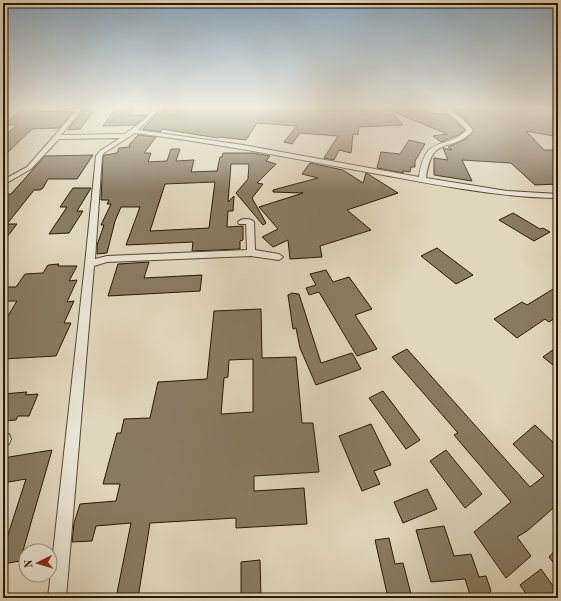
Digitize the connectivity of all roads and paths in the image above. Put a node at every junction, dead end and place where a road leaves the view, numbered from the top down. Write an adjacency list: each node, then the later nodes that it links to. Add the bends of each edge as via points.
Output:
1 (75, 136): 5 (street)
2 (126, 136): 12 (street, via 99,156)
3 (165, 136): 6 (street, via 198,139)
4 (464, 136): 6 (street, via 433,149 427,157)
5 (58, 137): 7 (street, via 29,168)
6 (422, 180): 8 (street, via 468,189)
7 (3, 183)
8 (558, 196)
9 (242, 222): 10 (street, via 250,222)
10 (251, 253): 11 (street); 12 (street, via 107,259)
11 (279, 257)
12 (90, 264): 13 (street)
13 (57, 598)

